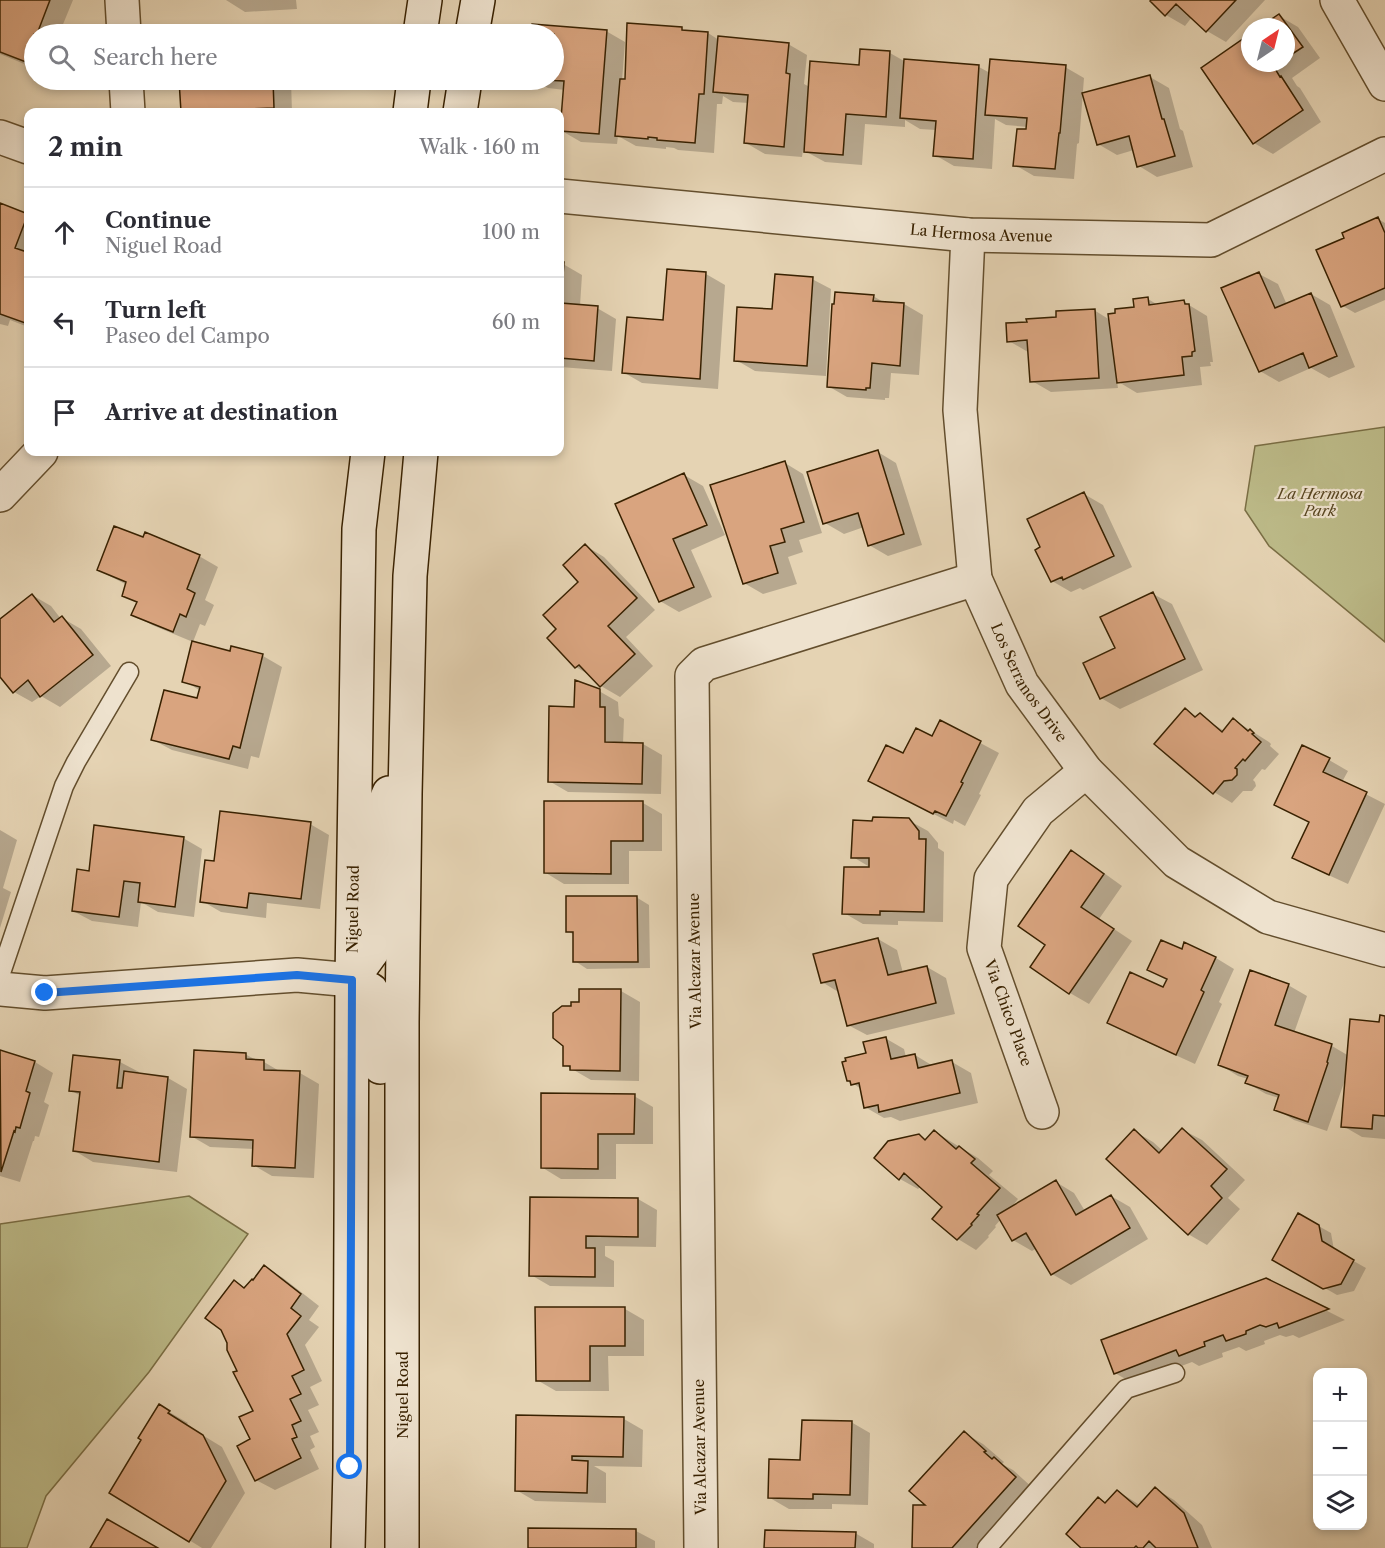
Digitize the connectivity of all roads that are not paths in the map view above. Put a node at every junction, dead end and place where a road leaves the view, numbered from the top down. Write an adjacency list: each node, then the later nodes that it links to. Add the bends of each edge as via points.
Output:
1 (122, 0): 5 (street)
2 (425, 0): 6 (street)
3 (478, 0): 7 (street)
4 (1337, 0): 8 (street)
5 (123, 24)
6 (421, 24)
7 (474, 24)
8 (1385, 84)
9 (127, 90): 12 (street)
10 (413, 90): 13 (street)
11 (463, 90): 14 (street)
12 (128, 108)
13 (410, 108)
14 (461, 108)
15 (0, 137): 16 (street)
16 (24, 146)
17 (1385, 154): 19 (street, La Hermosa Avenue, via 1211,240)
18 (564, 196): 19 (street, La Hermosa Avenue)
19 (968, 235): 24 (street, Los Serranos Drive, via 960,410)
20 (37, 456): 23 (street)
21 (368, 456): 30 (street, Niguel Road, via 359,529)
22 (421, 456): 27 (street, Niguel Road, via 410,576)
23 (0, 495)
24 (975, 579): 26 (street, Los Serranos Drive, via 1022,684); 37 (street, Via Alcazar Avenue, via 704,664 692,676)
25 (129, 672): 29 (lane, via 64,786)
26 (1086, 771): 28 (street, Los Serranos Drive, via 1177,862 1268,917); 32 (street, Via Chico Place, via 1038,811 991,879 984,948)
27 (406, 780): 30 (street, via 390,791 383,807 379,931 372,952); 33 (street, Niguel Road)
28 (1385, 950)
29 (0, 976)
30 (352, 980): 31 (street, via 297,975 45,993); 33 (street, via 371,990 379,1006 381,1168 389,1190); 35 (street, Niguel Road)
31 (0, 989)
32 (1042, 1112)
33 (403, 1206): 36 (street, Niguel Road)
34 (1175, 1373): 38 (lane, via 1126,1389)
35 (348, 1548)
36 (402, 1548)
37 (701, 1548)
38 (987, 1548)

